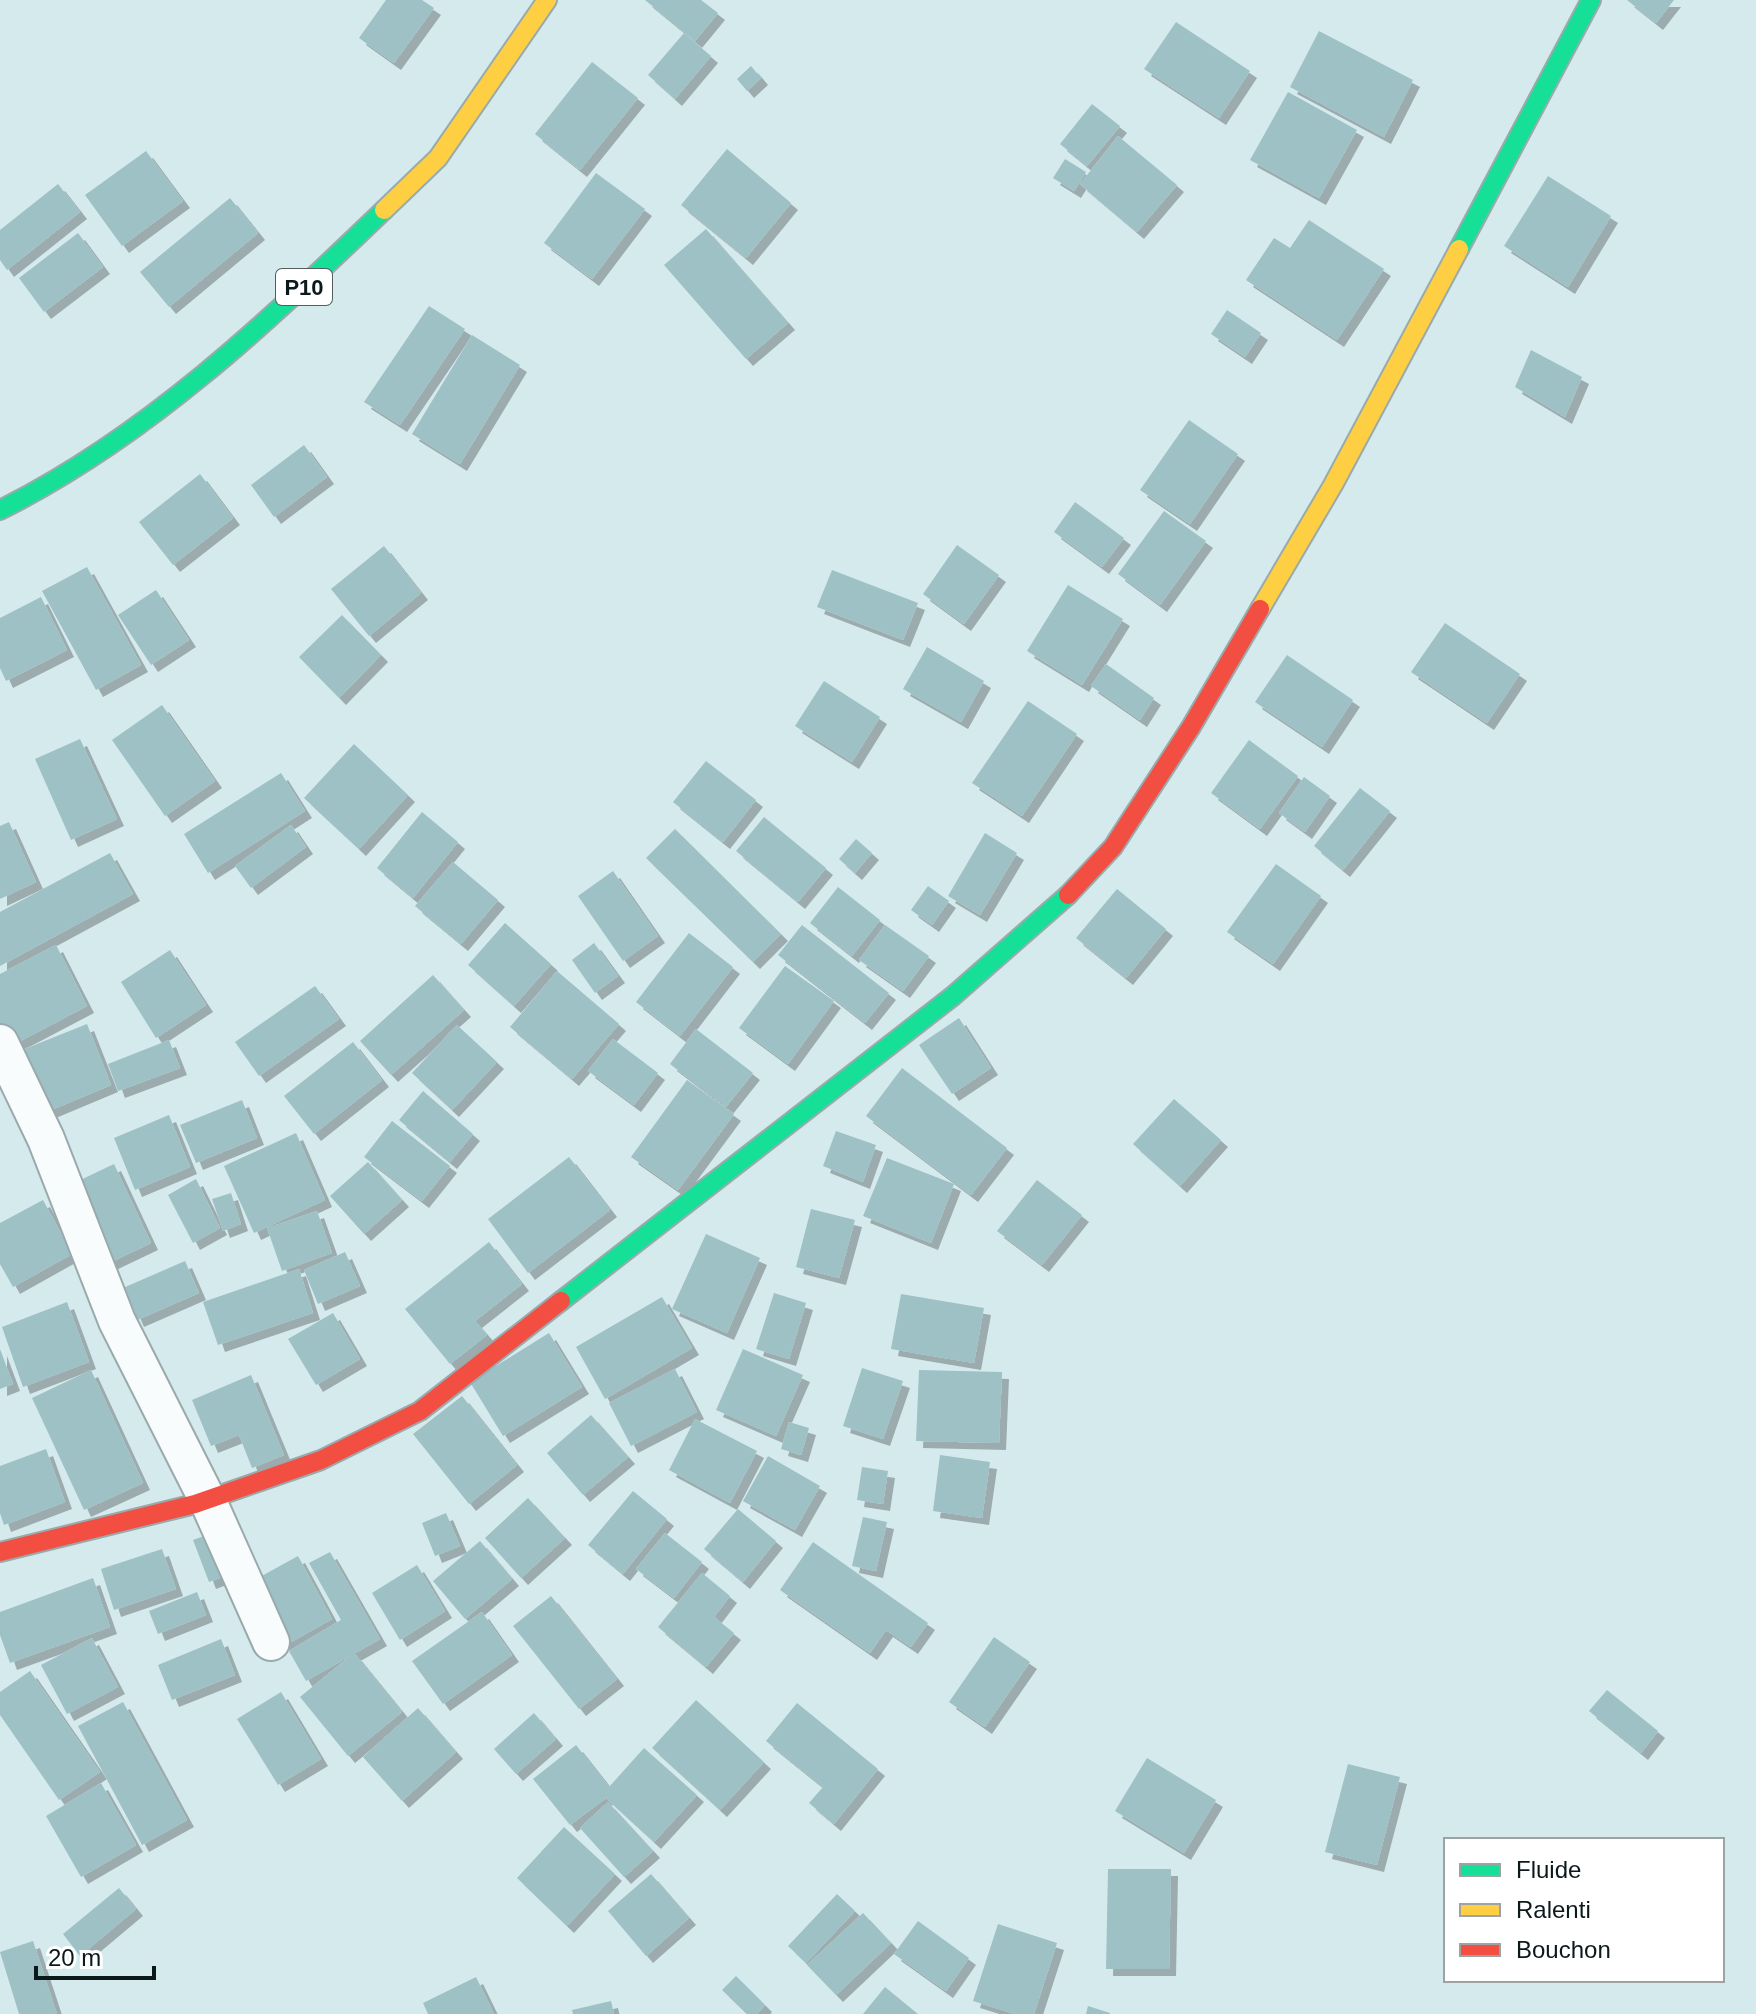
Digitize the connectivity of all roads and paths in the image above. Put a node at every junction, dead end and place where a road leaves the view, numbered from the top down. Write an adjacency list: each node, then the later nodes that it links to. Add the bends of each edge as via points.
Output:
1 (547, 0): 3 (street, P10, via 438,158 280,310 164,409)
2 (1591, 0): 5 (street, via 1333,485 1191,727 1113,847 1050,914 953,996 420,1411 345,1450)
3 (0, 510)
4 (0, 1043): 5 (street, via 46,1139 117,1321)
5 (208, 1501): 6 (street); 7 (street)
6 (0, 1552)
7 (271, 1642)

